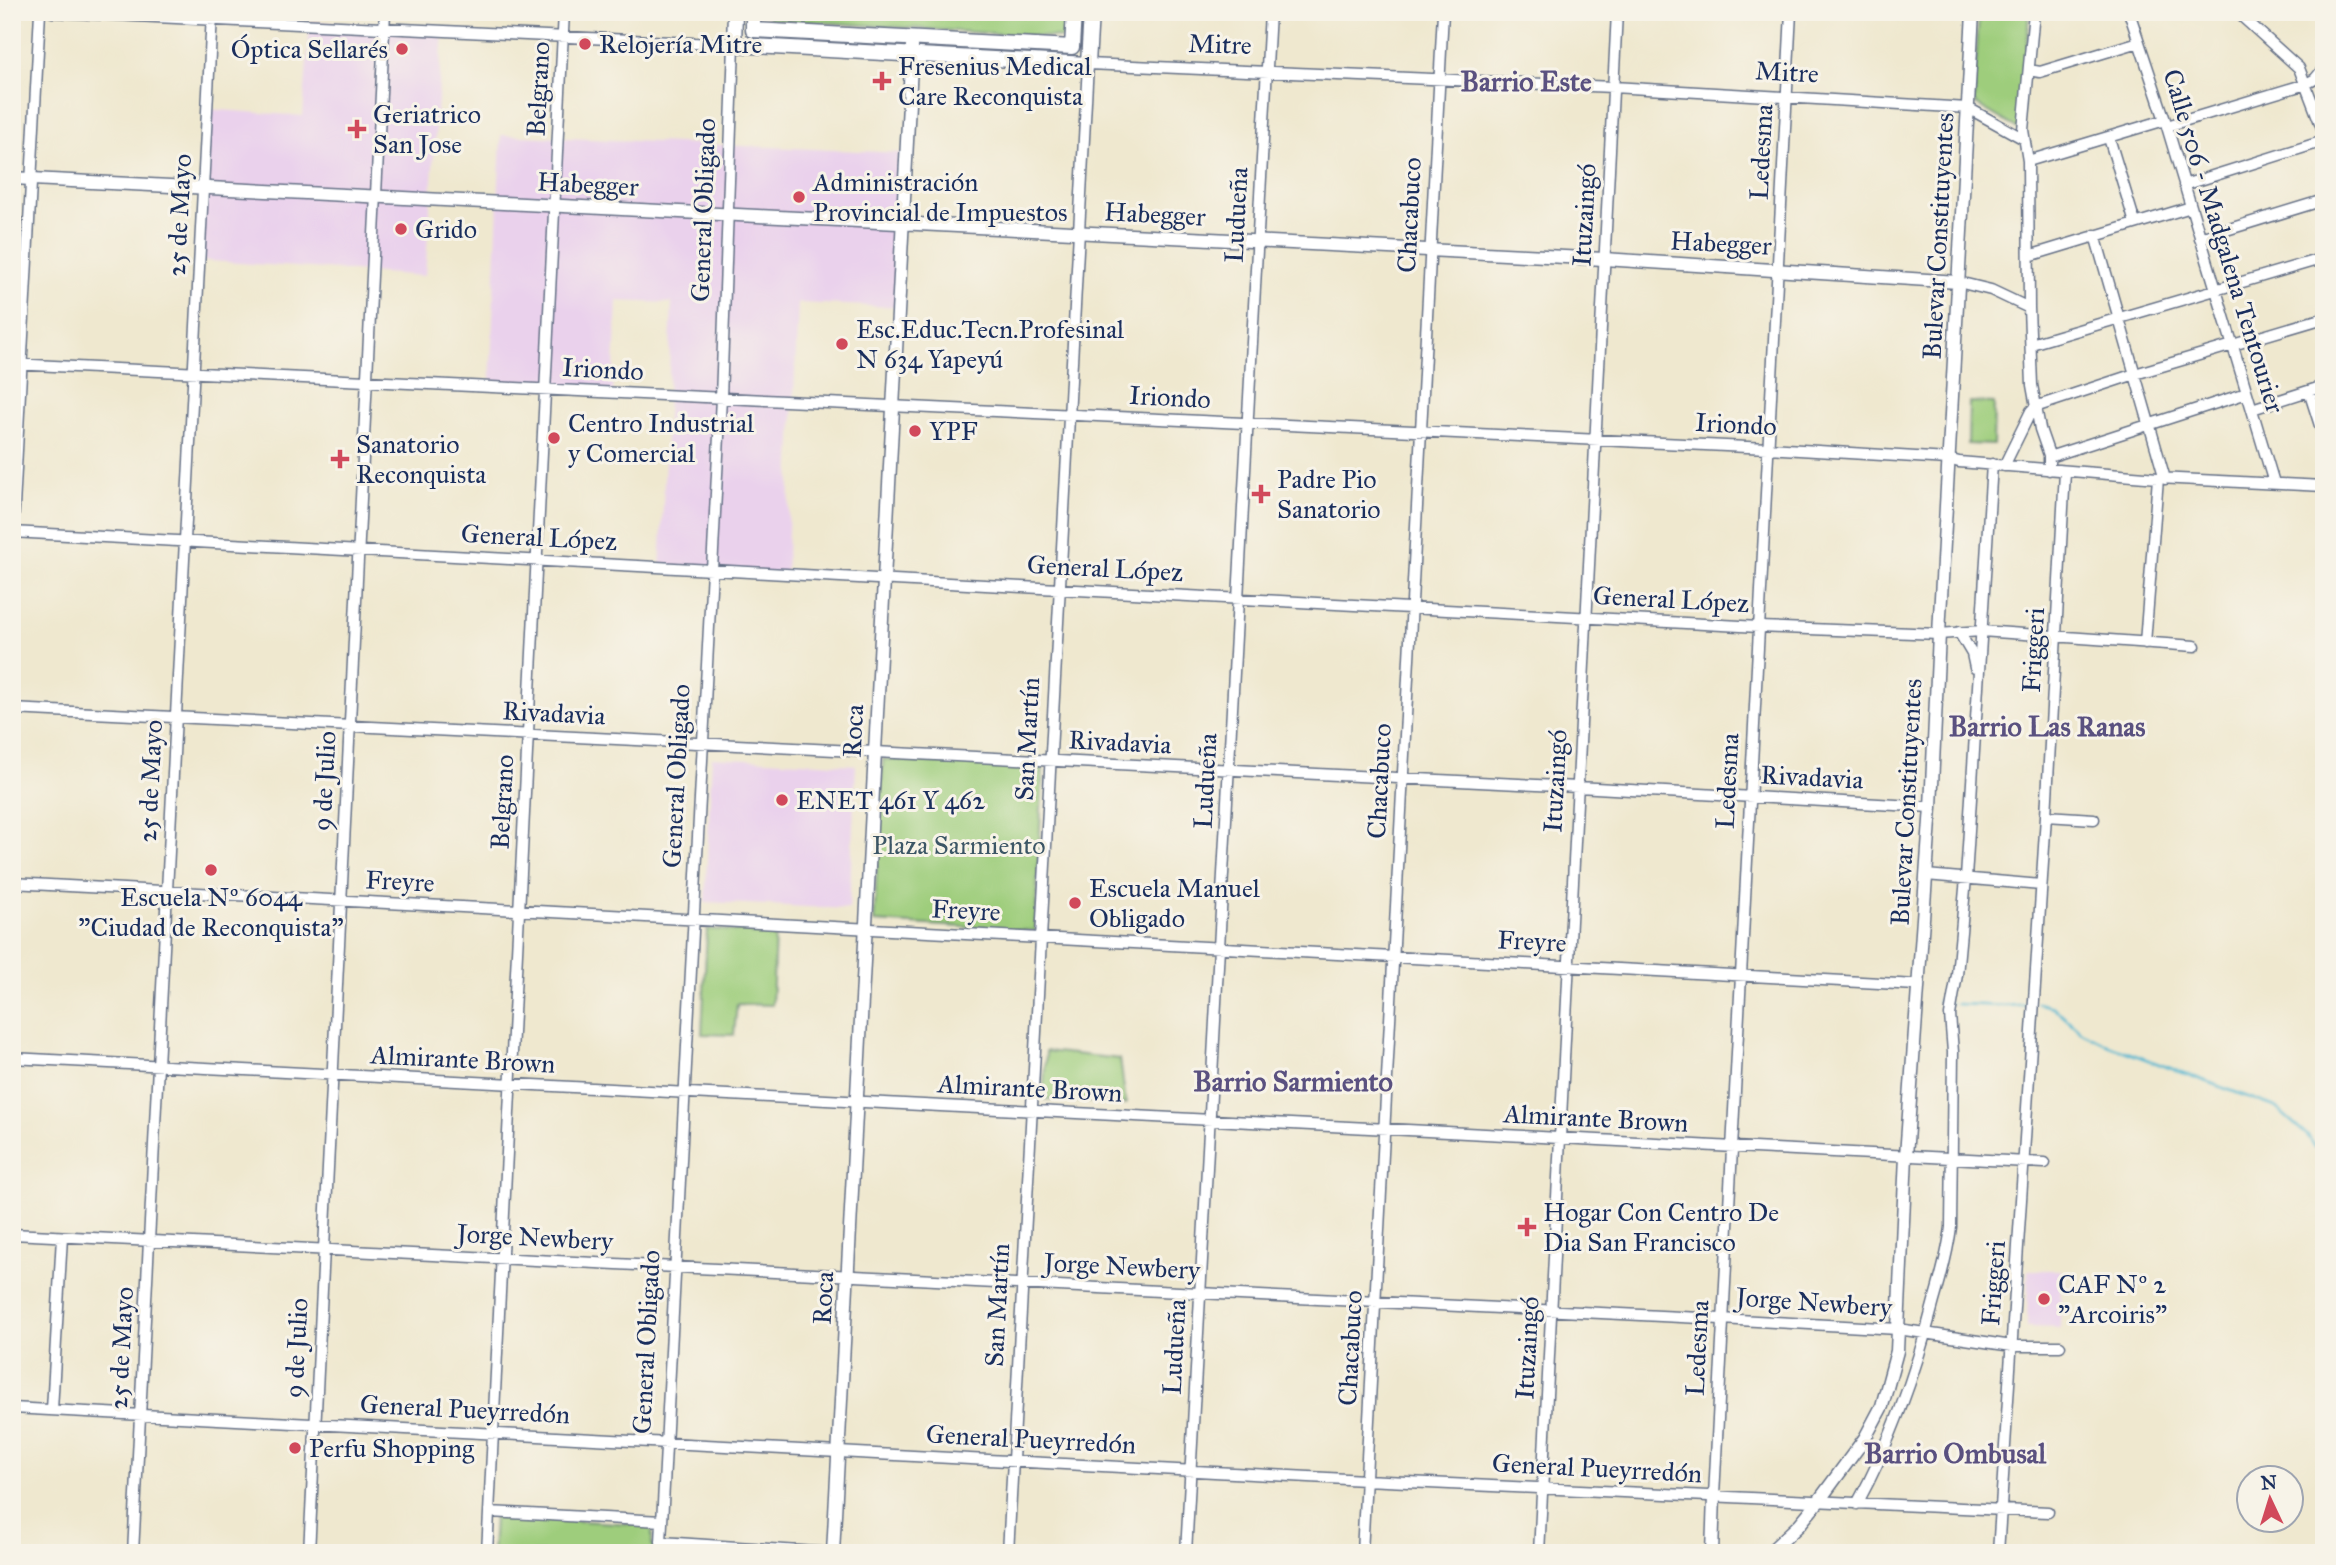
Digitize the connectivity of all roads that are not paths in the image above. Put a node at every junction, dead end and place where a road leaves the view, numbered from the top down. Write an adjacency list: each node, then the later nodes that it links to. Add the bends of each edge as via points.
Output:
1 (40, 12): 40 (street)
2 (52, 12): 17 (street, Mitre)
3 (385, 12): 18 (street, 9 de Julio)
4 (564, 12): 19 (street, Belgrano)
5 (735, 12): 22 (main road, General Obligado)
6 (753, 12): 20 (main road, via 753,30)
7 (1074, 12): 20 (main road, via 1072,47)
8 (1091, 12): 24 (main road, San Martín)
9 (1270, 12): 27 (street, Ludueña)
10 (1443, 12): 28 (street, Chacabuco)
11 (1617, 12): 30 (street, Ituzaingó)
12 (1791, 12): 31 (street, Ledesma)
13 (1973, 12): 32 (street, Bulevar Constituyentes)
14 (2034, 12): 26 (street)
15 (2129, 12): 21 (street, Calle 506 - Madgalena Tentourier)
16 (2237, 12): 29 (street, via 2299,68)
17 (212, 16): 18 (street, Mitre); 42 (street, 25 de Mayo)
18 (384, 28): 19 (street, Mitre); 43 (street, 9 de Julio)
19 (563, 36): 22 (street, Mitre); 45 (street, Belgrano)
20 (912, 38): 23 (street, Roca)
21 (2139, 42): 26 (street, via 2040,72); 33 (street, Calle 506 - Madgalena Tentourier)
22 (734, 45): 23 (main road, Mitre); 47 (street, General Obligado)
23 (911, 55): 24 (main road, Mitre); 48 (street, Roca)
24 (1088, 64): 27 (street, Mitre); 50 (street, San Martín)
25 (2324, 68): 29 (street)
26 (2029, 70): 36 (street)
27 (1267, 71): 28 (street, Mitre); 53 (street, Ludueña)
28 (1439, 78): 30 (street, Mitre); 54 (street, Chacabuco)
29 (2306, 84): 33 (street); 34 (street)
30 (1613, 87): 31 (street, Mitre); 57 (street, Ituzaingó)
31 (1786, 97): 32 (street, Mitre); 58 (street, Ledesma)
32 (1968, 108): 36 (street); 59 (street, Bulevar Constituyentes)
33 (2166, 123): 35 (street); 41 (street, Calle 506 - Madgalena Tentourier)
34 (2324, 133)
35 (2109, 138): 38 (street); 49 (street)
36 (2024, 139): 38 (street)
37 (2324, 141): 41 (street)
38 (2028, 161): 55 (street)
39 (12, 177): 40 (street, Habegger)
40 (31, 178): 42 (street, Habegger); 66 (street)
41 (2184, 185): 46 (street, Calle 506 - Madgalena Tentourier)
42 (203, 187): 43 (street, Habegger); 67 (street, 25 de Mayo)
43 (376, 196): 45 (street, Habegger); 69 (street, 9 de Julio)
44 (2324, 200): 52 (street)
45 (555, 205): 47 (street, Habegger); 71 (street, Belgrano)
46 (2191, 206): 49 (street); 52 (street, Calle 506 - Madgalena Tentourier)
47 (728, 215): 48 (street, Habegger); 74 (street, General Obligado)
48 (902, 223): 50 (street, Habegger); 75 (street, Roca)
49 (2135, 223): 51 (street)
50 (1079, 232): 53 (street, Habegger); 78 (street, San Martín)
51 (2095, 235): 55 (street); 62 (street)
52 (2200, 238): 60 (street, Calle 506 - Madgalena Tentourier)
53 (1257, 242): 54 (street, Habegger); 79 (street, Ludueña)
54 (1430, 252): 57 (street, Habegger); 81 (street, Chacabuco)
55 (2029, 257): 61 (street)
56 (2324, 258): 60 (street)
57 (1605, 260): 58 (street, Habegger); 83 (street, Ituzaingó)
58 (1777, 269): 59 (street, Habegger); 84 (street, Ledesma)
59 (1958, 282): 61 (street, via 1991,290); 86 (street, Bulevar Constituyentes)
60 (2216, 289): 62 (street); 65 (street, Calle 506 - Madgalena Tentourier)
61 (2029, 308): 64 (street)
62 (2118, 317): 64 (street); 68 (street)
63 (2324, 318): 65 (street)
64 (2031, 344): 76 (street)
65 (2233, 344): 68 (street); 73 (street, Calle 506 - Madgalena Tentourier)
66 (17, 364): 67 (street, Iriondo); 94 (street)
67 (194, 372): 69 (street, Iriondo); 95 (street, 25 de Mayo)
68 (2135, 373): 76 (street); 80 (street)
69 (365, 381): 71 (street, Iriondo); 97 (street, 9 de Julio)
70 (2324, 386): 72 (street)
71 (544, 389): 74 (street, Iriondo); 98 (street, Belgrano)
72 (2309, 391): 77 (street); 82 (street)
73 (2247, 393): 77 (street, Calle 506 - Madgalena Tentourier); 80 (street)
74 (721, 398): 75 (street, Iriondo); 99 (street, General Obligado)
75 (893, 405): 78 (street, Iriondo); 100 (street, Roca)
76 (2035, 407): 85 (street); 88 (street)
77 (2252, 408): 92 (street, Calle 506 - Madgalena Tentourier)
78 (1069, 414): 79 (street, Iriondo); 101 (street, San Martín)
79 (1246, 424): 81 (street, Iriondo); 102 (street, Ludueña)
80 (2150, 424): 85 (street); 91 (street)
81 (1419, 432): 83 (street, Iriondo); 103 (street, Chacabuco)
82 (2324, 438)
83 (1594, 440): 84 (street, Iriondo); 104 (street, Ituzaingó)
84 (1768, 449): 86 (street, Iriondo); 105 (street, Ledesma)
85 (2049, 457): 89 (street)
86 (1953, 461): 87 (street, Iriondo); 108 (street, Bulevar Constituyentes)
87 (1992, 464): 88 (street, Iriondo); 106 (street)
88 (2004, 466): 89 (street, Iriondo)
89 (2049, 470): 90 (street, Iriondo)
90 (2065, 472): 91 (street, Iriondo); 109 (street, Friggeri)
91 (2162, 478): 92 (street, Iriondo); 110 (street)
92 (2274, 483): 93 (street, Iriondo)
93 (2324, 486)
94 (13, 532): 95 (street, General López); 96 (street)
95 (185, 541): 97 (street, General López); 114 (street, 25 de Mayo)
96 (12, 545)
97 (358, 551): 98 (street, General López); 115 (street, 9 de Julio)
98 (537, 560): 99 (street, General López); 116 (street, Belgrano)
99 (712, 570): 100 (street, General López); 117 (street, General Obligado)
100 (884, 578): 101 (street, General López); 118 (street, Roca)
101 (1060, 588): 102 (street, General López); 119 (street, San Martín)
102 (1238, 599): 103 (street, General López); 120 (street, Ludueña)
103 (1411, 608): 104 (street, General López); 121 (street, Chacabuco)
104 (1587, 617): 105 (street, General López); 122 (street, Ituzaingó)
105 (1759, 626): 108 (street, General López); 123 (street, Ledesma)
106 (1982, 631): 107 (street, General López); 109 (street, General López); 112 (street)
107 (1959, 632): 108 (street, General López); 112 (street, via 1972,654)
108 (1939, 634): 124 (street, Bulevar Constituyentes)
109 (2057, 637): 110 (street, General López); 125 (street, Friggeri)
110 (2145, 643): 111 (street, General López)
111 (2195, 646)
112 (1978, 684): 128 (street)
113 (12, 709): 114 (street, Rivadavia)
114 (176, 717): 115 (street, Rivadavia); 131 (street, 25 de Mayo)
115 (350, 726): 116 (street, Rivadavia); 132 (street, 9 de Julio)
116 (528, 734): 117 (street, Rivadavia); 133 (street, Belgrano)
117 (702, 744): 118 (street, Rivadavia); 134 (street, General Obligado)
118 (874, 752): 119 (street, Rivadavia); 135 (street, Roca)
119 (1051, 761): 120 (street, Rivadavia); 136 (street, San Martín)
120 (1228, 771): 121 (street, Rivadavia); 137 (street, Ludueña)
121 (1402, 779): 122 (street, Rivadavia); 138 (street, Chacabuco)
122 (1578, 787): 123 (street, Rivadavia); 139 (street, Ituzaingó)
123 (1749, 796): 124 (street, Rivadavia); 140 (street, Ledesma)
124 (1931, 807): 127 (street, Bulevar Constituyentes)
125 (2046, 816): 126 (street); 130 (street, Friggeri)
126 (2094, 819)
127 (1926, 875): 128 (street); 141 (street, Bulevar Constituyentes)
128 (1966, 878): 130 (street); 154 (street, via 1951,1003)
129 (12, 883): 131 (street, Freyre)
130 (2041, 885): 155 (street, Friggeri)
131 (167, 891): 132 (street, Freyre); 143 (street, 25 de Mayo)
132 (341, 901): 133 (street, Freyre); 144 (street, 9 de Julio)
133 (519, 909): 134 (street, Freyre); 145 (street, Belgrano)
134 (693, 919): 135 (street, Freyre); 146 (street, General Obligado)
135 (865, 928): 136 (street, Freyre); 147 (street, Roca)
136 (1041, 937): 137 (street, Freyre); 148 (street, San Martín)
137 (1219, 948): 138 (street, Freyre); 149 (street, Ludueña)
138 (1393, 957): 139 (street, Freyre); 150 (street, Chacabuco)
139 (1569, 965): 140 (street, Freyre); 151 (street, Ituzaingó)
140 (1740, 975): 141 (street, Freyre); 152 (street, Ledesma)
141 (1917, 985): 153 (street, Bulevar Constituyentes)
142 (12, 1058): 143 (street, Almirante Brown)
143 (158, 1065): 144 (street, Almirante Brown); 159 (street, 25 de Mayo)
144 (332, 1075): 145 (street, Almirante Brown); 160 (street, 9 de Julio)
145 (511, 1083): 146 (street, Almirante Brown); 161 (street, Belgrano)
146 (684, 1093): 147 (street, Almirante Brown); 162 (street, General Obligado)
147 (856, 1101): 148 (street, Almirante Brown); 163 (street, Roca)
148 (1032, 1111): 149 (street, Almirante Brown); 164 (street, San Martín)
149 (1209, 1121): 150 (street, Almirante Brown); 165 (street, Ludueña)
150 (1384, 1131): 151 (street, Almirante Brown); 166 (street, Chacabuco)
151 (1560, 1139): 152 (street, Almirante Brown); 167 (street, Ituzaingó)
152 (1730, 1148): 153 (street, Almirante Brown); 168 (street, Ledesma)
153 (1906, 1156): 154 (street, Almirante Brown); 169 (street, Bulevar Constituyentes)
154 (1950, 1158): 155 (street, Almirante Brown); 170 (street, via 1951,1227)
155 (2024, 1162): 156 (street, Almirante Brown); 171 (street, Friggeri)
156 (2045, 1163)
157 (12, 1234): 158 (street, Jorge Newbery)
158 (62, 1237): 159 (street, Jorge Newbery); 174 (street)
159 (149, 1241): 160 (street, Jorge Newbery); 175 (street, 25 de Mayo)
160 (323, 1250): 161 (street, Jorge Newbery); 176 (street, 9 de Julio)
161 (502, 1258): 162 (street, Jorge Newbery); 177 (street, Belgrano)
162 (674, 1267): 163 (street, Jorge Newbery); 178 (street, General Obligado)
163 (847, 1275): 164 (street, Jorge Newbery); 179 (street, Roca)
164 (1022, 1284): 165 (street, Jorge Newbery); 180 (street, San Martín)
165 (1200, 1293): 166 (street, Jorge Newbery); 181 (street, Ludueña)
166 (1375, 1302): 167 (street, Jorge Newbery); 182 (street, Chacabuco)
167 (1551, 1310): 168 (street, Jorge Newbery); 183 (street, Ituzaingó)
168 (1721, 1318): 169 (street, Jorge Newbery); 184 (street, Ledesma)
169 (1898, 1329): 170 (street, Jorge Newbery); 185 (street, Bulevar Constituyentes, via 1897,1351 1877,1418)
170 (1926, 1333): 171 (street, Jorge Newbery); 186 (street, via 1895,1424)
171 (2012, 1346): 172 (street, Jorge Newbery); 187 (street, Friggeri)
172 (2060, 1346)
173 (12, 1408): 174 (street, General Pueyrredón)
174 (52, 1410): 175 (street, General Pueyrredón)
175 (140, 1414): 176 (street, General Pueyrredón); 192 (street, 25 de Mayo)
176 (315, 1424): 177 (street, General Pueyrredón); 193 (street, 9 de Julio)
177 (493, 1433): 178 (street, General Pueyrredón); 188 (street, Belgrano)
178 (665, 1443): 179 (street, General Pueyrredón); 190 (street, General Obligado)
179 (838, 1451): 180 (street, General Pueyrredón); 195 (street, Roca)
180 (1013, 1461): 181 (street, General Pueyrredón); 196 (street, San Martín)
181 (1190, 1471): 182 (street, General Pueyrredón); 197 (street, Ludueña)
182 (1365, 1480): 183 (street, General Pueyrredón); 198 (street, Chacabuco)
183 (1542, 1489): 184 (street, General Pueyrredón); 199 (street, Ituzaingó)
184 (1714, 1496): 185 (street, General Pueyrredón); 200 (street, Ledesma)
185 (1818, 1502): 186 (street, General Pueyrredón); 201 (street, Bulevar Constituyentes)
186 (1857, 1504): 187 (street, General Pueyrredón)
187 (2001, 1510): 189 (street, General Pueyrredón); 202 (street, Friggeri)
188 (489, 1511): 190 (street); 194 (street, Belgrano)
189 (2048, 1512)
190 (662, 1521): 191 (street, General Obligado, via 662,1542)
191 (740, 1550): 195 (street)
192 (133, 1553)
193 (309, 1553)
194 (486, 1553)
195 (832, 1553)
196 (1008, 1553)
197 (1186, 1553)
198 (1362, 1553)
199 (1539, 1553)
200 (1712, 1553)
201 (1769, 1553)
202 (1998, 1553)

